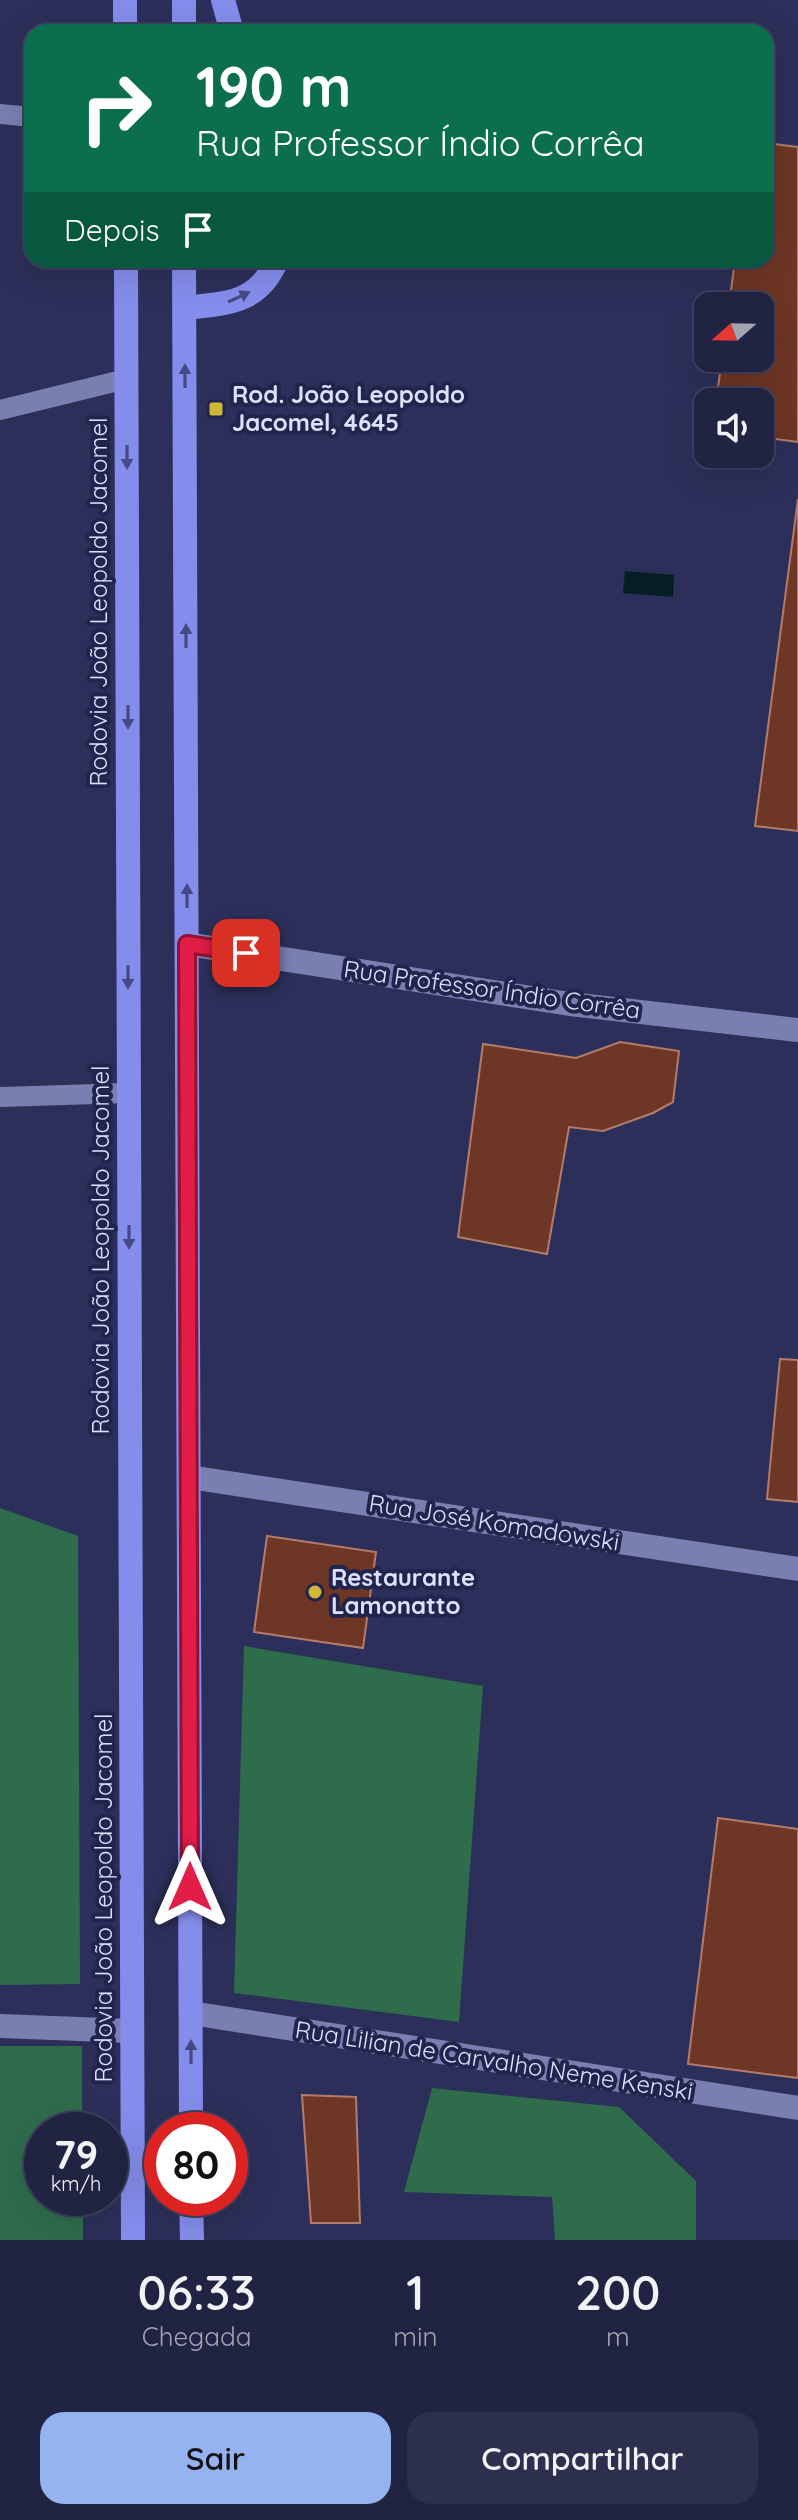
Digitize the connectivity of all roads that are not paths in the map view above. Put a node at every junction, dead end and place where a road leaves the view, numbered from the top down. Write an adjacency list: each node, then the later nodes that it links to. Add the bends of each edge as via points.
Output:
1 (125, 0): 4 (highway)
2 (184, 0): 5 (highway)
3 (223, 0): 6 (highway)
4 (125, 24)
5 (184, 24)
6 (230, 24)
7 (0, 114): 8 (lane)
8 (24, 116)
9 (126, 268): 13 (highway, Rodovia João Leopoldo Jacomel)
10 (184, 268): 12 (highway)
11 (274, 268): 12 (highway, one-way to 11, via 236,302 269,280)
12 (185, 308): 15 (highway, one-way to 12)
13 (126, 379): 14 (lane); 17 (highway, Rodovia João Leopoldo Jacomel, one-way to 17)
14 (0, 410)
15 (187, 944): 16 (street, Rua Professor Índio Corrêa, via 570,1004); 19 (highway)
16 (798, 1030)
17 (129, 1093): 18 (lane); 23 (highway, Rodovia João Leopoldo Jacomel, one-way to 23)
18 (0, 1097)
19 (189, 1477): 20 (street, Rua José Komadowski); 21 (highway)
20 (798, 1569)
21 (191, 2013): 24 (street, Rua Lilian de Carvalho Neme Kenski); 25 (highway, one-way to 21)
22 (0, 2026): 23 (street)
23 (132, 2031): 27 (highway, Rodovia João Leopoldo Jacomel)
24 (798, 2108)
25 (191, 2112)
26 (191, 2216): 28 (highway)
27 (133, 2240)
28 (192, 2240)

